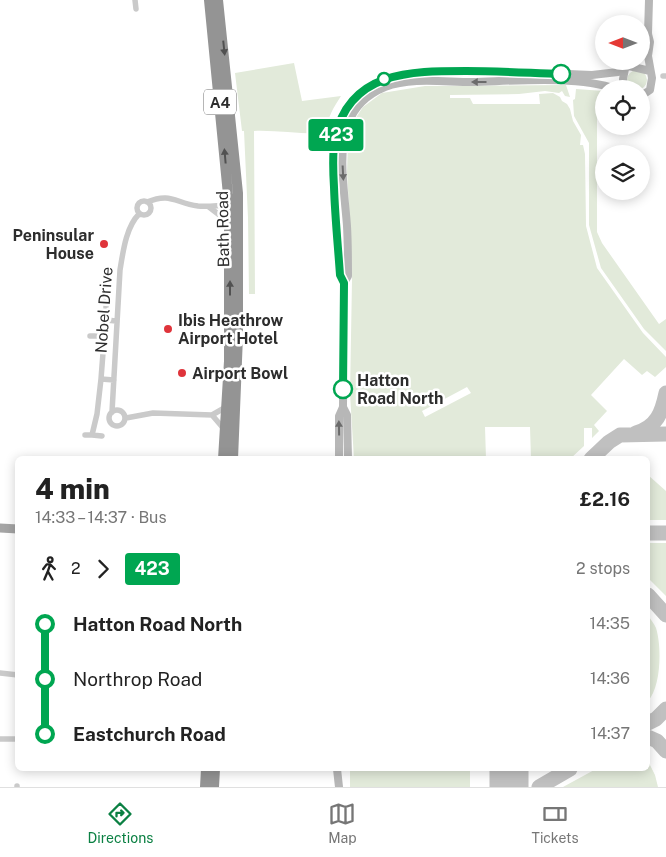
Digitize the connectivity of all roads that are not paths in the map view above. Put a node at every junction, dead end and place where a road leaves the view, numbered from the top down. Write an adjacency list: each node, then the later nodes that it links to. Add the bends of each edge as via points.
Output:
1 (135, 0): 5 (street)
2 (210, 0): 13 (highway, Bath Road / A4, one-way to 2)
3 (218, 0): 13 (highway, Bath Road / A4, one-way to 13, via 238,193)
4 (649, 0): 6 (street)
5 (136, 9)
6 (649, 15)
7 (618, 70): 17 (street, via 592,75 418,72 394,76 364,89 343,115 334,146 335,214 340,275)
8 (646, 70): 9 (street)
9 (650, 71): 11 (street)
10 (595, 84): 17 (street, one-way to 17, via 422,82 392,85 363,101 347,125 344,140 348,276)
11 (650, 89)
12 (147, 202): 14 (street, via 162,197); 15 (street, via 138,205); 15 (street, via 150,212)
13 (230, 205): 14 (street); 16 (highway, Bath Road / A4); 33 (highway, Bath Road / A4, via 238,336)
14 (209, 207): 16 (street, via 222,217)
15 (139, 214): 20 (street, Nobel Drive, via 135,217 124,251)
16 (230, 233): 25 (highway, Bath Road / A4, one-way to 16)
17 (344, 283): 31 (street, via 343,407 347,415)
18 (106, 296): 19 (street)
19 (106, 320): 20 (street); 21 (street, via 105,336)
20 (116, 321): 24 (street, Nobel Drive)
21 (90, 336)
22 (103, 353): 23 (street)
23 (101, 379): 24 (street); 30 (street, via 97,414 88,435)
24 (114, 380): 26 (street, Nobel Drive)
25 (227, 406): 27 (street); 29 (highway, Bath Road / A4)
26 (112, 412): 28 (street, via 122,411); 28 (street, via 109,420 114,426 122,425)
27 (212, 415): 28 (street, via 153,412); 29 (street)
28 (126, 418)
29 (225, 431): 32 (highway, Bath Road / A4)
30 (102, 436)
31 (342, 453)
32 (224, 456)
33 (233, 456)
34 (0, 528): 35 (main road)
35 (15, 529)
36 (0, 673): 37 (street)
37 (15, 675)
38 (0, 739): 39 (street)
39 (15, 739)
40 (206, 771): 43 (highway)
41 (215, 771): 44 (highway)
42 (337, 773): 45 (street); 46 (street)
43 (205, 787)
44 (214, 787)
45 (332, 787)
46 (339, 787)

